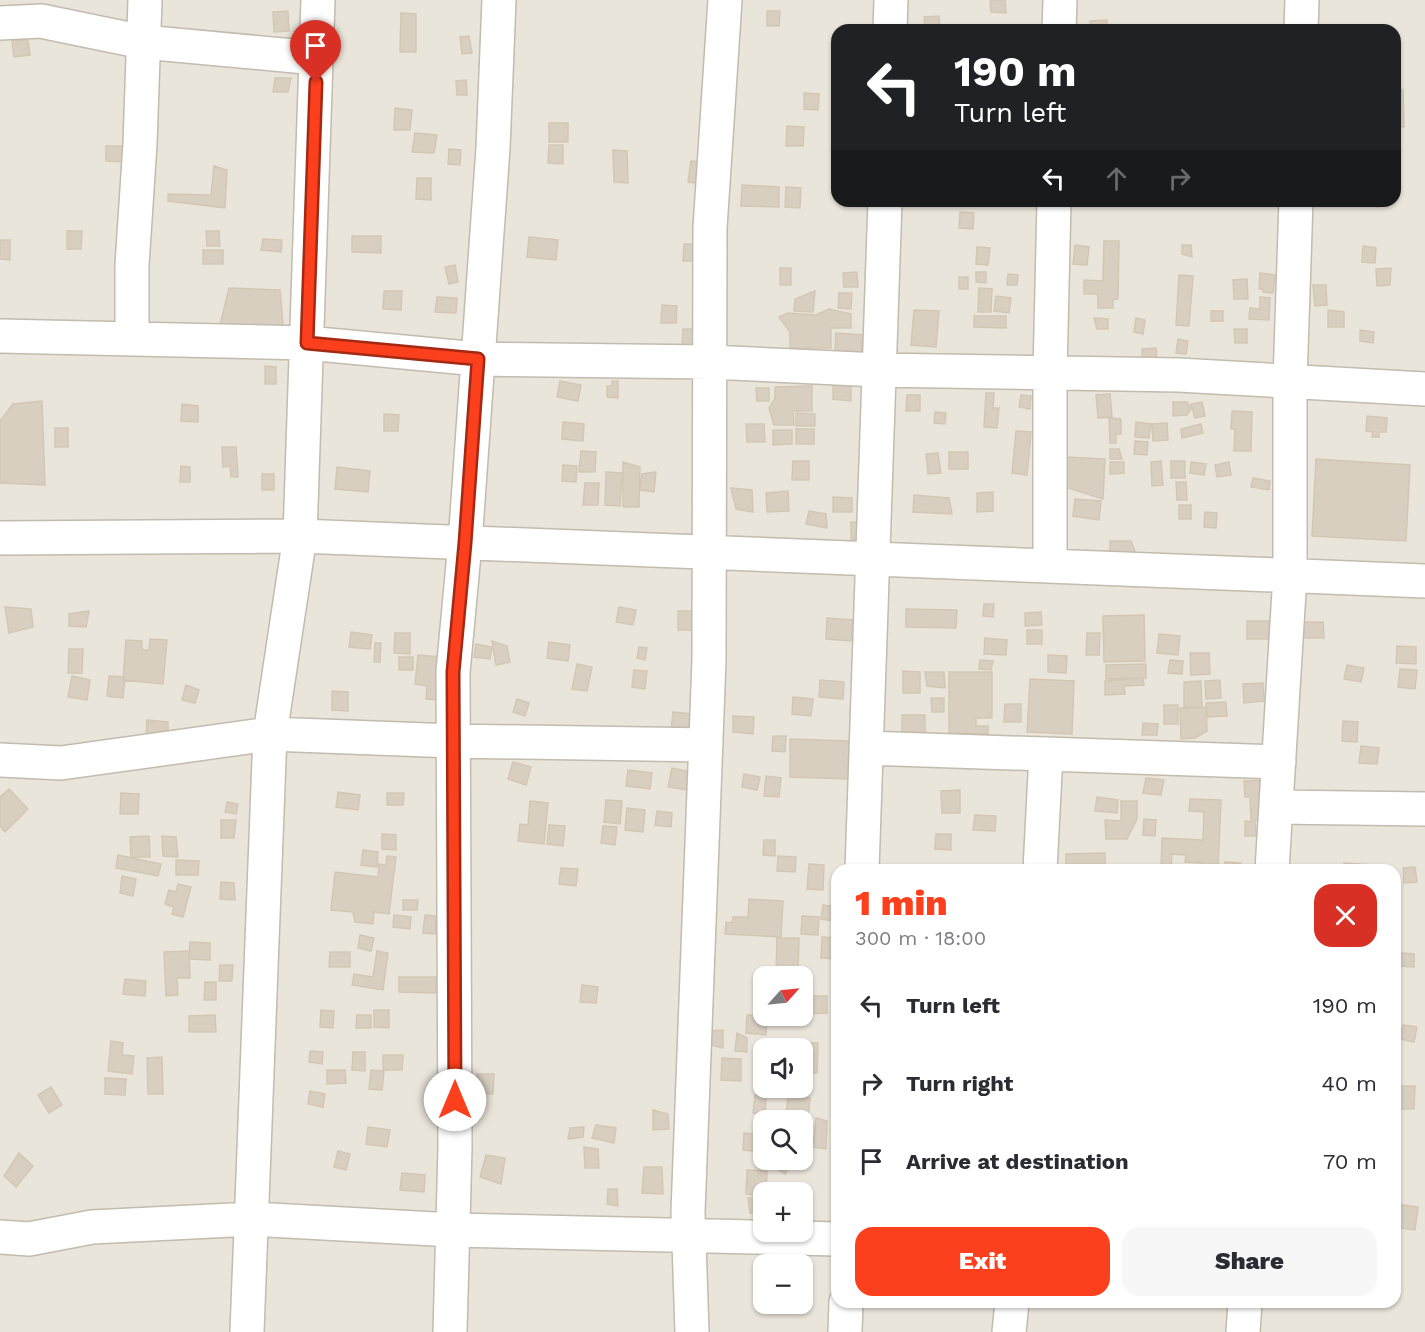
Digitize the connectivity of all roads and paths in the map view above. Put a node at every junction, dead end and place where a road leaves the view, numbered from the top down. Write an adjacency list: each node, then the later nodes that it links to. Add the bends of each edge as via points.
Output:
1 (145, 0): 12 (street)
2 (318, 0): 13 (street)
3 (499, 0): 20 (street)
4 (725, 0): 21 (street, via 710,228)
5 (891, 0): 9 (street)
6 (1060, 0): 10 (street)
7 (1302, 0): 11 (street)
8 (0, 23): 12 (street, via 41,21)
9 (891, 24)
10 (1059, 24)
11 (1301, 24)
12 (143, 42): 13 (street); 18 (street)
13 (316, 58): 19 (street)
14 (885, 207): 22 (street)
15 (1054, 207): 23 (street)
16 (1296, 207): 24 (street)
17 (0, 336): 18 (street)
18 (132, 339): 19 (street)
19 (307, 343): 20 (street); 26 (street)
20 (478, 359): 21 (street); 28 (street)
21 (710, 362): 22 (street); 29 (street)
22 (879, 370): 23 (street); 30 (street)
23 (1050, 373): 24 (street); 31 (street)
24 (1290, 381): 25 (street); 32 (street)
25 (1425, 389)
26 (300, 536): 27 (street); 28 (street); 34 (street)
27 (0, 538)
28 (465, 543): 29 (street); 35 (street, via 453,672)
29 (710, 553): 30 (street); 36 (street)
30 (872, 559): 31 (street); 37 (street)
31 (1050, 566): 32 (street)
32 (1290, 575): 33 (street); 40 (street)
33 (1425, 581)
34 (270, 734): 35 (street); 39 (street, via 62,763); 46 (street)
35 (453, 741): 36 (street); 47 (street)
36 (706, 745): 48 (street)
37 (866, 748): 38 (street); 43 (street)
38 (1046, 754): 40 (street); 44 (street)
39 (0, 760)
40 (1279, 762): 41 (street)
41 (1276, 807): 42 (street); 45 (street)
42 (1425, 809)
43 (862, 864)
44 (1040, 864)
45 (1272, 864)
46 (252, 1219): 47 (street); 49 (street, via 92,1227 29,1239); 54 (street)
47 (453, 1230): 48 (street); 55 (street)
48 (689, 1235): 50 (street); 56 (street)
49 (0, 1237)
50 (831, 1239)
51 (846, 1308): 57 (street)
52 (1012, 1308): 58 (street)
53 (1245, 1308): 59 (street)
54 (247, 1332)
55 (450, 1332)
56 (692, 1332)
57 (845, 1332)
58 (1010, 1332)
59 (1243, 1332)

